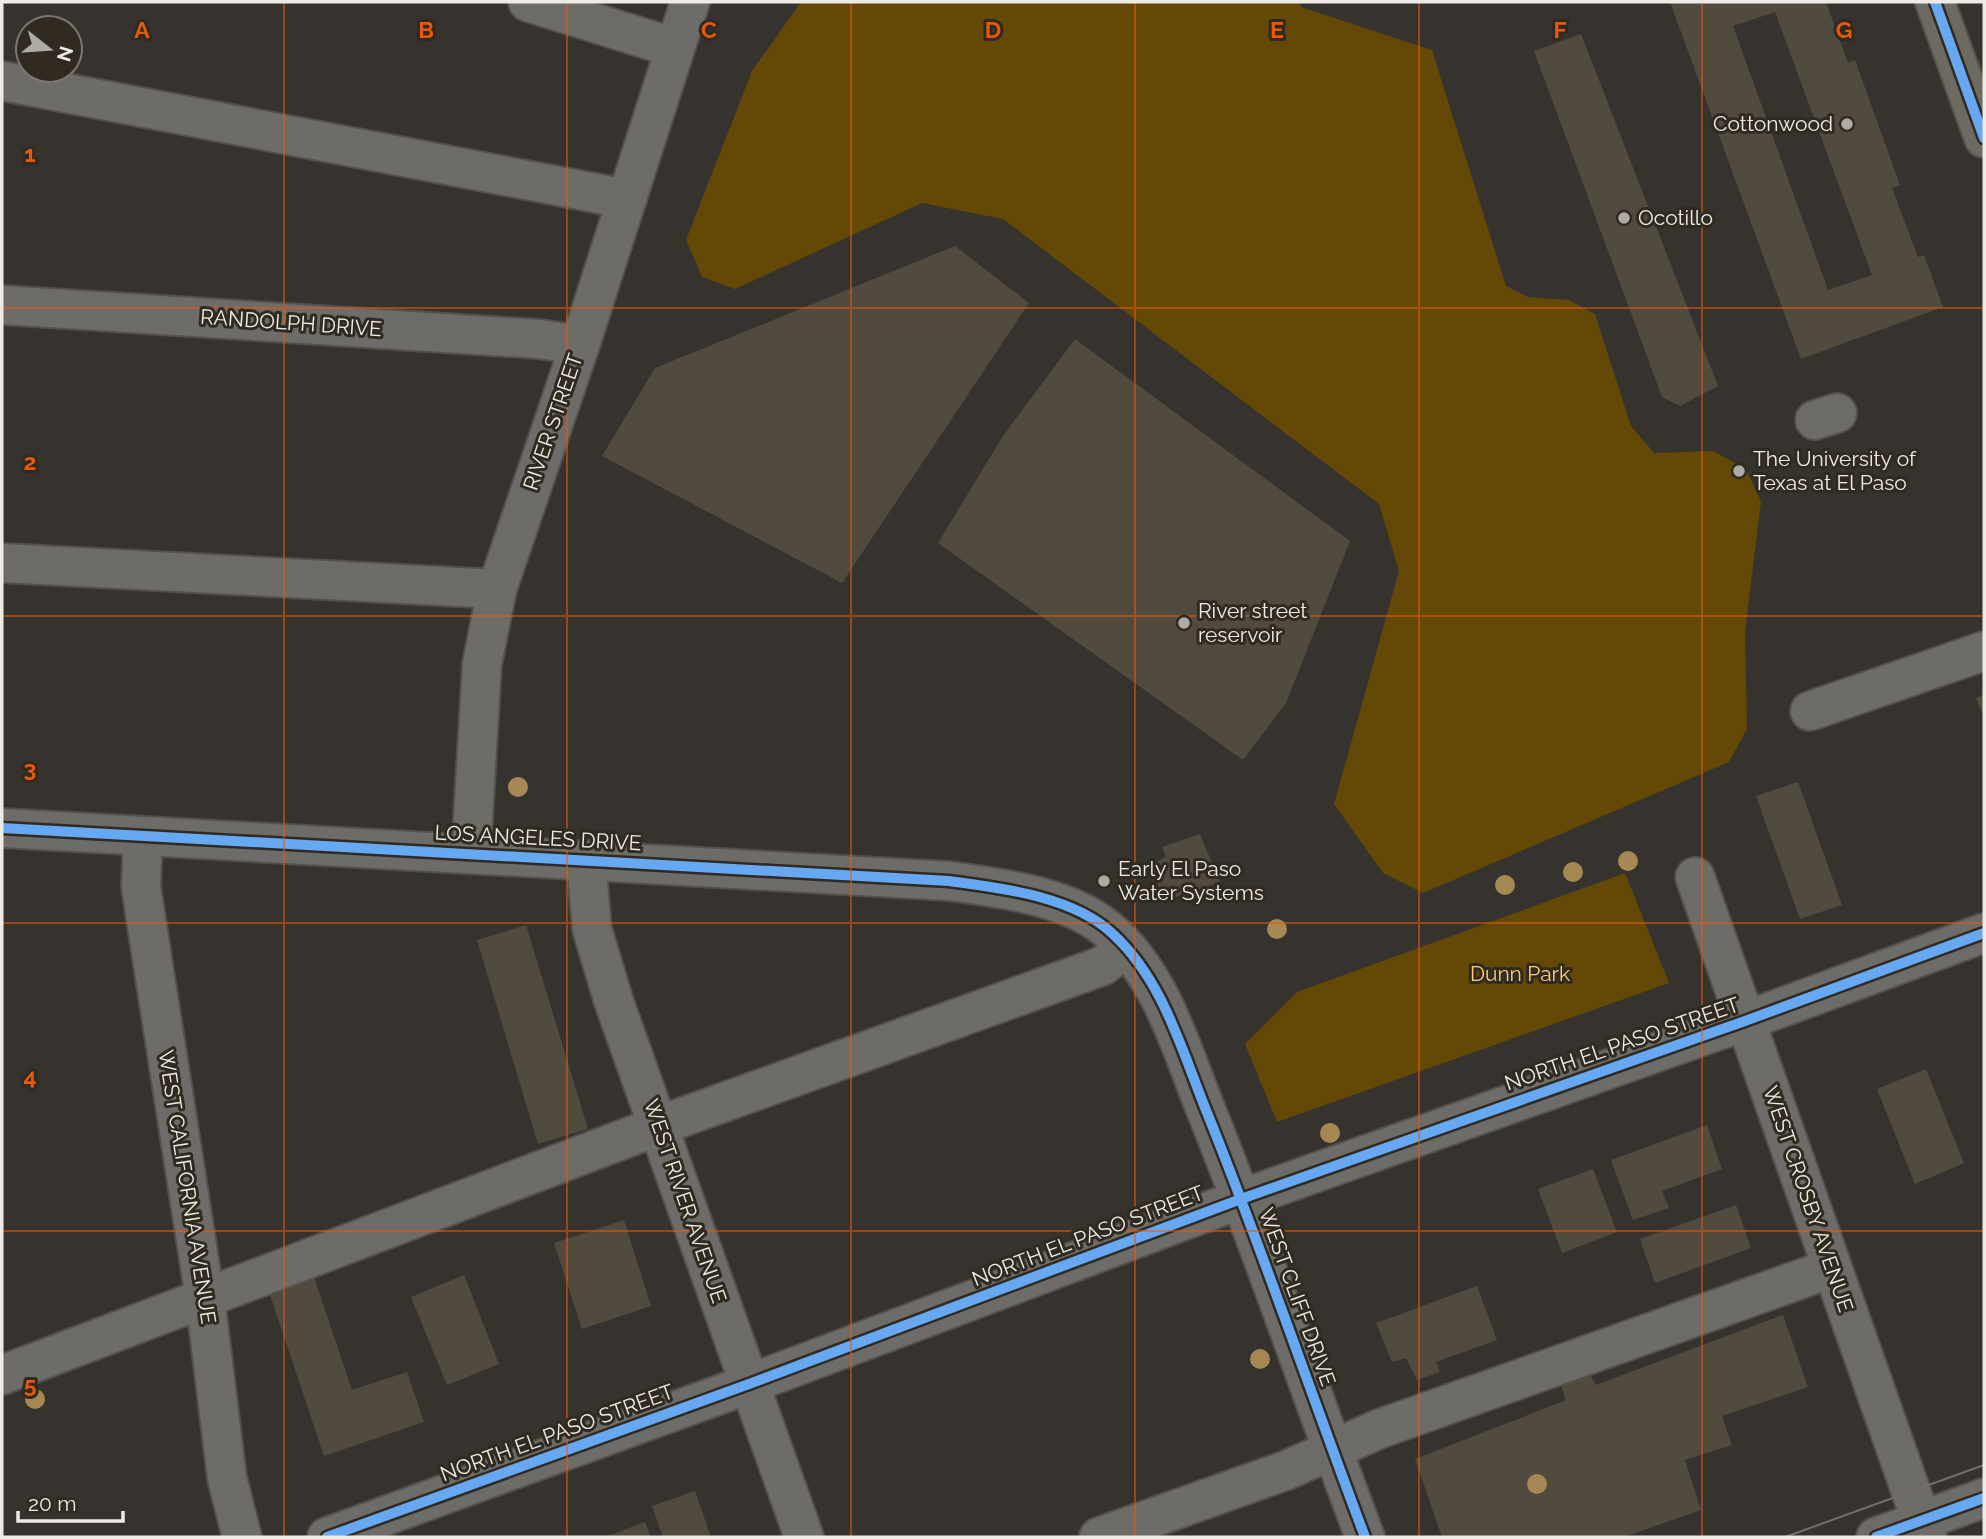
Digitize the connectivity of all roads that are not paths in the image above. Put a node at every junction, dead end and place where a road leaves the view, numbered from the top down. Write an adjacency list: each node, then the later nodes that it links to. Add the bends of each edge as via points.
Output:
1 (528, 2): 4 (street)
2 (690, 2): 4 (street, RIVER STREET)
3 (1935, 2): 6 (main road)
4 (675, 48): 7 (street, RIVER STREET)
5 (2, 81): 7 (street)
6 (1983, 133)
7 (627, 198): 9 (street, RIVER STREET)
8 (2, 305): 9 (street, RANDOLPH DRIVE)
9 (580, 345): 11 (street, RIVER STREET)
10 (2, 562): 11 (street)
11 (496, 589): 16 (street, RIVER STREET, via 482,664)
12 (1984, 651): 13 (street)
13 (1810, 711)
14 (2, 828): 15 (street, LOS ANGELES DRIVE)
15 (143, 836): 16 (street, LOS ANGELES DRIVE); 26 (street, WEST CALIFORNIA AVENUE, via 141,887)
16 (471, 853): 17 (street, LOS ANGELES DRIVE)
17 (586, 860): 19 (street, LOS ANGELES DRIVE, via 949,881 1035,894); 23 (street, WEST RIVER AVENUE, via 592,929)
18 (1695, 877): 22 (street, WEST CROSBY AVENUE)
19 (1069, 908): 21 (street, WEST CLIFF DRIVE, via 1093,919)
20 (1984, 933): 22 (street, NORTH EL PASO STREET)
21 (1127, 948): 23 (street, via 1102,967); 24 (street, WEST CLIFF DRIVE, via 1162,1002)
22 (1745, 1021): 24 (street, NORTH EL PASO STREET); 25 (street, WEST CROSBY AVENUE)
23 (658, 1126): 26 (street); 28 (street, WEST RIVER AVENUE)
24 (1241, 1199): 28 (street, NORTH EL PASO STREET); 29 (street, WEST CLIFF DRIVE)
25 (1832, 1268): 29 (street, via 1379,1429); 31 (street, WEST CROSBY AVENUE)
26 (205, 1298): 27 (street); 32 (street, WEST CALIFORNIA AVENUE, via 227,1478)
27 (2, 1375)
28 (749, 1384): 33 (street, NORTH EL PASO STREET); 34 (street, WEST RIVER AVENUE)
29 (1332, 1450): 35 (street); 36 (street, WEST CLIFF DRIVE)
30 (1984, 1498): 31 (street)
31 (1924, 1529): 37 (street)
32 (242, 1537)
33 (327, 1537)
34 (804, 1537)
35 (1100, 1537)
36 (1365, 1537)
37 (1876, 1537)

